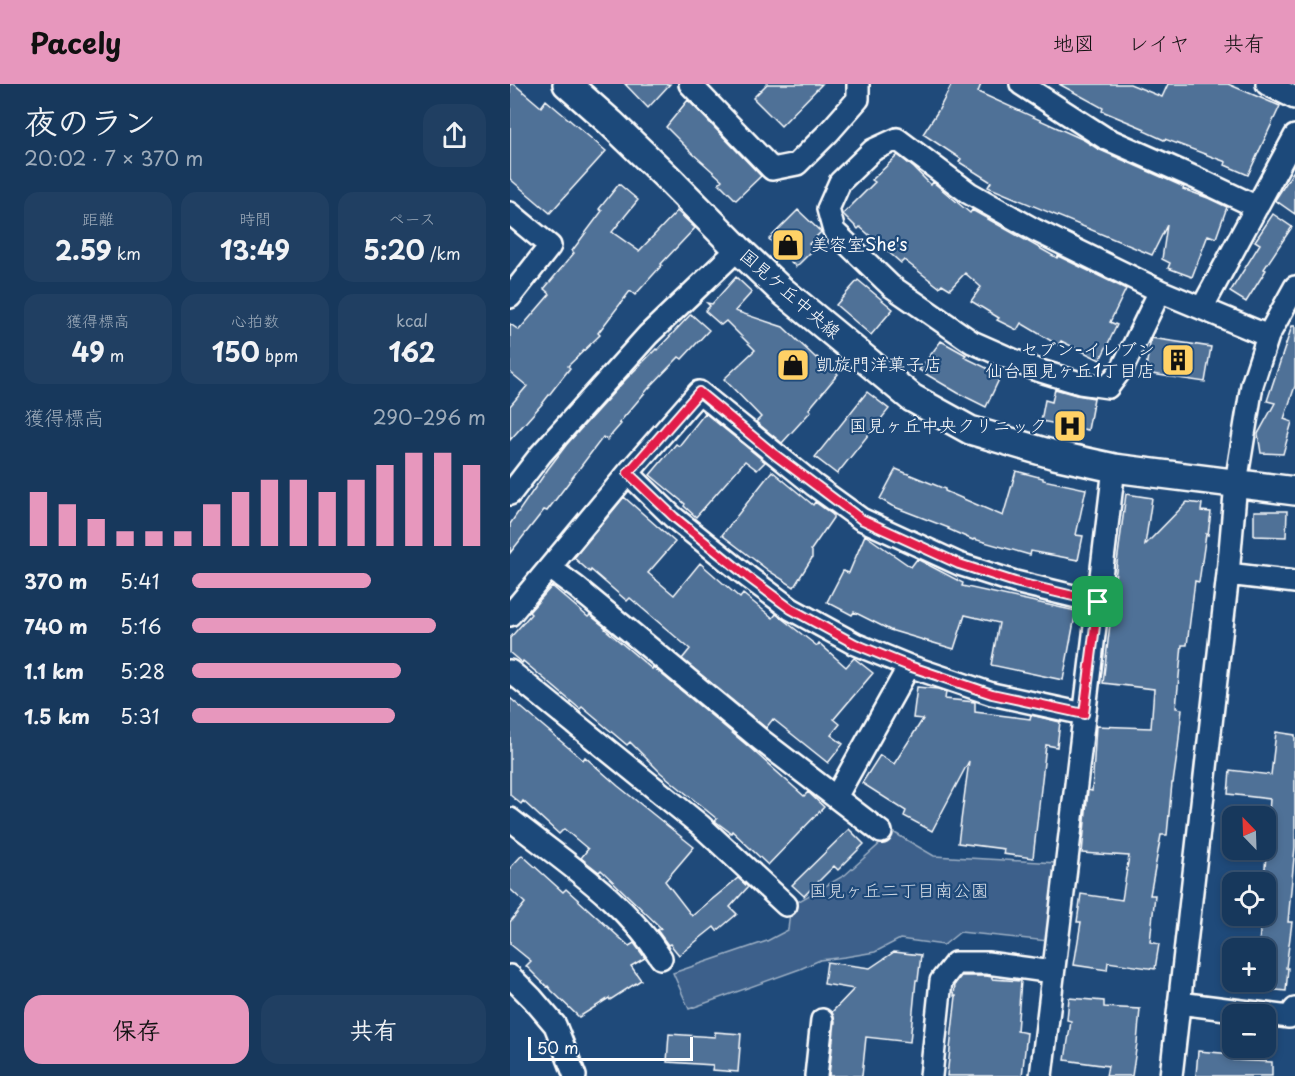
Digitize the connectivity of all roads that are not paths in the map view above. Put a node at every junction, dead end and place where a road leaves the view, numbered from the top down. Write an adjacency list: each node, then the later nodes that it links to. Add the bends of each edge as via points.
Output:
1 (567, 84): 10 (street, 国見ケ丘中央線)
2 (690, 84): 3 (street, via 772,169 797,164 858,99)
3 (858, 84)
4 (1021, 84): 8 (street, via 1105,138)
5 (1267, 84): 6 (street)
6 (1295, 98)
7 (1295, 136): 8 (street)
8 (1257, 207): 14 (street)
9 (510, 213): 13 (street, via 550,246)
10 (738, 249): 16 (street, 国見ケ丘中央線, via 780,289 912,398 970,430); 20 (street, via 648,335)
11 (1295, 287): 15 (street)
12 (1160, 291): 12 (street, via 969,193 897,140 873,150 840,182 828,209 834,231 891,286 972,342 1034,369 1080,383 1108,387 1123,367); 14 (street)
13 (510, 297)
14 (1202, 308): 15 (street)
15 (1268, 336): 18 (street, via 1252,385)
16 (1114, 468): 18 (street, 国見ケ丘中央線); 24 (street)
17 (628, 473): 21 (street); 24 (street, via 699,392 861,519 959,564); 26 (street, via 674,517 791,609 855,644)
18 (1236, 483): 19 (street, 国見ケ丘中央線); 22 (street)
19 (1295, 491)
20 (510, 494)
21 (550, 568): 25 (street); 29 (street)
22 (1228, 574): 23 (street); 36 (street)
23 (1295, 582)
24 (1098, 602): 28 (street)
25 (510, 615)
26 (909, 666): 28 (street, via 992,694); 29 (street)
27 (510, 671): 32 (street, via 700,825)
28 (1084, 714): 34 (street)
29 (836, 797): 31 (street)
30 (510, 819): 33 (street, via 625,913)
31 (881, 832)
32 (786, 905)
33 (661, 958)
34 (1053, 972): 41 (street, via 955,963 941,981); 42 (street)
35 (510, 976): 39 (street, via 555,1025)
36 (1179, 1003): 37 (street, via 1290,1017); 43 (street)
37 (1295, 1009)
38 (822, 1020): 40 (street)
39 (575, 1076)
40 (816, 1076)
41 (931, 1076)
42 (1041, 1076)
43 (1171, 1076)

